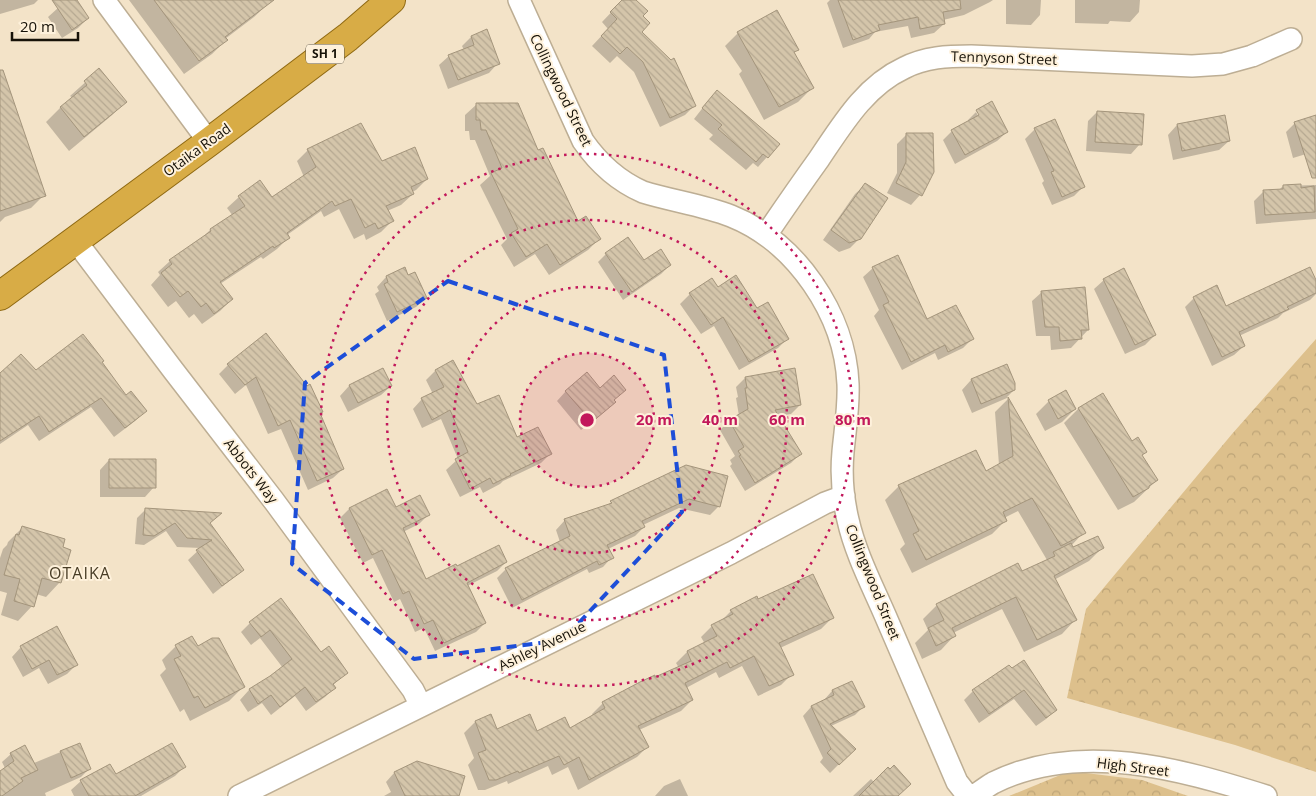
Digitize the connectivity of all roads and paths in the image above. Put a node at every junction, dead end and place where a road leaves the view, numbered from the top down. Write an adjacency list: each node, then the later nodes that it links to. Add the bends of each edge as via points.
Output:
1 (104, 0): 5 (street)
2 (390, 0): 5 (highway, Otaika Road / SH 1, via 348,37)
3 (519, 0): 6 (street, Collingwood Street, via 583,141 605,167 631,186 730,216)
4 (1291, 39): 6 (street, Tennyson Street, via 1223,64 1192,66 945,56 904,67 867,94)
5 (210, 142): 7 (highway, Otaika Road / SH 1)
6 (766, 235): 9 (street, Collingwood Street, via 802,268 816,288 831,315 840,341 848,383 842,477)
7 (75, 240): 8 (highway, Otaika Road / SH 1); 10 (street, Abbots Way, via 274,501)
8 (0, 296)
9 (844, 496): 10 (street, Ashley Avenue); 12 (street, Collingwood Street, via 848,520 862,560 957,782)
10 (422, 706): 11 (street, Ashley Avenue)
11 (239, 796)
12 (968, 796)
13 (974, 796): 14 (street, High Street, via 1014,774 1070,762 1102,761 1181,772)
14 (1266, 796)

